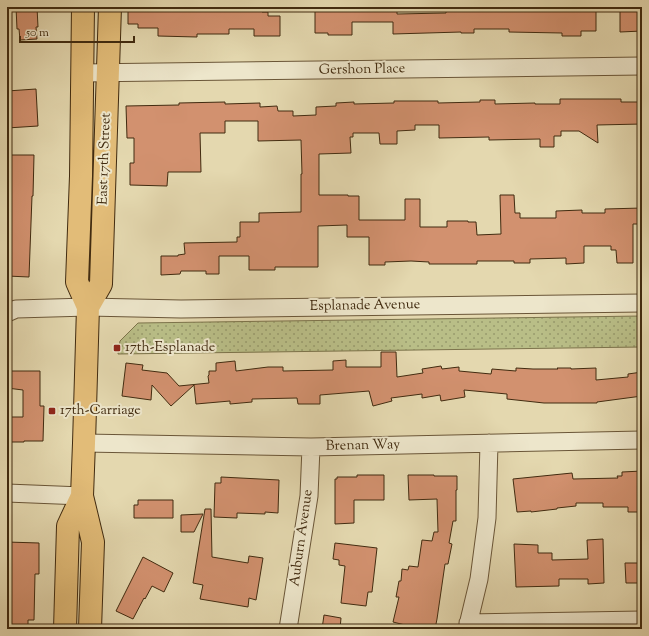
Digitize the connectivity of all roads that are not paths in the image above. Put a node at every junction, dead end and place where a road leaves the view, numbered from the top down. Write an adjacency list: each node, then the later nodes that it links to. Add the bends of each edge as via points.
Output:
1 (83, 7): 4 (main road, East 17th Street)
2 (110, 7): 5 (main road, East 17th Street)
3 (642, 66): 5 (street, Gershon Place)
4 (82, 73): 5 (street, Gershon Place); 7 (main road, East 17th Street, via 77,282)
5 (108, 73): 7 (main road, East 17th Street, via 101,284)
6 (642, 303): 7 (street, Esplanade Avenue, via 181,309)
7 (88, 307): 8 (street, Esplanade Avenue, via 16,309); 10 (main road, East 17th Street)
8 (7, 313)
9 (642, 440): 11 (street, Brenan Way)
10 (84, 443): 12 (street, Brenan Way); 14 (main road, East 17th Street)
11 (489, 443): 12 (street, Brenan Way); 16 (street, via 487,518 479,579)
12 (312, 447): 19 (street, Auburn Avenue, via 309,496)
13 (7, 493): 14 (street)
14 (82, 496): 17 (main road, East 17th Street, via 68,526); 18 (main road, East 17th Street, via 93,542)
15 (642, 620): 16 (street)
16 (467, 626)
17 (65, 629)
18 (90, 629)
19 (288, 629)

